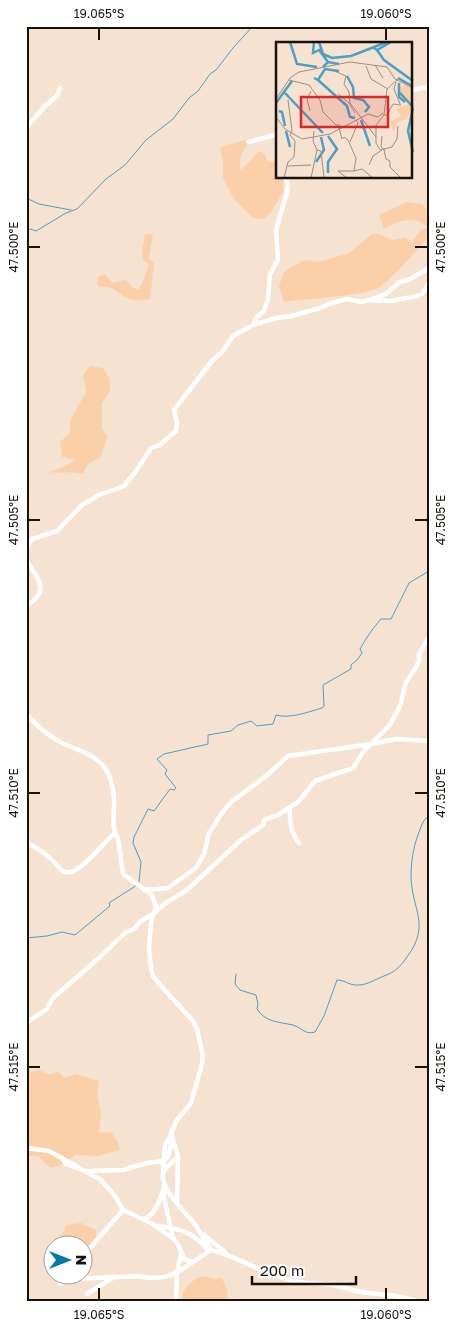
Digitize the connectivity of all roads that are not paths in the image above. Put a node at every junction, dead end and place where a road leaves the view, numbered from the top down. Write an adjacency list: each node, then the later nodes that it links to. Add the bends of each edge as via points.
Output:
1 (429, 87): 3 (street)
2 (60, 88): 4 (street, via 57,96)
3 (412, 90)
4 (26, 128)
5 (276, 135): 6 (street)
6 (249, 142)
7 (286, 179): 11 (street, via 288,185 276,230 278,260 270,274 264,311)
8 (429, 268): 10 (street, via 400,282 386,294)
9 (429, 283): 10 (street, via 417,296 391,301)
10 (368, 300): 11 (street, via 346,299)
11 (253, 325): 12 (street, via 233,336 212,361 174,410 176,431 160,445 151,448 124,486 99,495 82,506 57,531 32,540)
12 (26, 550)
13 (26, 558): 14 (street, via 41,585 33,602)
14 (26, 606)
15 (429, 638): 18 (street, via 406,682 400,706 390,724)
16 (26, 714): 20 (street, via 52,736 95,758 106,769 113,796)
17 (427, 741): 18 (street, via 396,739)
18 (371, 744): 19 (street, via 353,768 315,781); 23 (street, via 288,756 231,802 209,833 204,854 196,868 168,888)
19 (290, 808): 22 (street, via 291,827); 24 (street, via 264,820 187,890)
20 (115, 833): 21 (street, via 72,873 62,871 51,858); 23 (street, via 123,874)
21 (26, 842)
22 (299, 843)
23 (144, 890): 24 (street, via 152,895)
24 (155, 913): 25 (street, via 126,932 53,998 47,1009); 26 (street, via 149,948 151,969 157,981 193,1021 203,1056 191,1103 177,1120)
25 (26, 1023)
26 (172, 1137): 28 (street); 29 (street, via 166,1145)
27 (26, 1148): 30 (street, via 41,1149)
28 (178, 1156): 31 (street); 33 (street)
29 (164, 1161): 30 (street, via 123,1170); 31 (street)
30 (85, 1170): 34 (street, via 101,1180)
31 (163, 1171): 32 (street)
32 (164, 1187): 33 (street); 35 (street, via 153,1213); 37 (street)
33 (178, 1205): 38 (street)
34 (122, 1210): 35 (street); 40 (street)
35 (143, 1219): 36 (street)
36 (157, 1226): 37 (street); 39 (street)
37 (170, 1228): 39 (street); 41 (street, via 198,1238)
38 (199, 1231): 41 (street); 43 (street)
39 (174, 1239): 42 (street)
40 (92, 1245)
41 (210, 1250): 43 (street); 44 (street)
42 (182, 1254): 44 (street, via 184,1259); 45 (street)
43 (228, 1256): 50 (street, via 280,1278 397,1295)
44 (191, 1261): 45 (street)
45 (177, 1274): 46 (street, via 154,1278); 49 (street)
46 (114, 1277): 47 (street); 48 (street)
47 (92, 1278)
48 (87, 1294)
49 (176, 1302)
50 (419, 1302)

